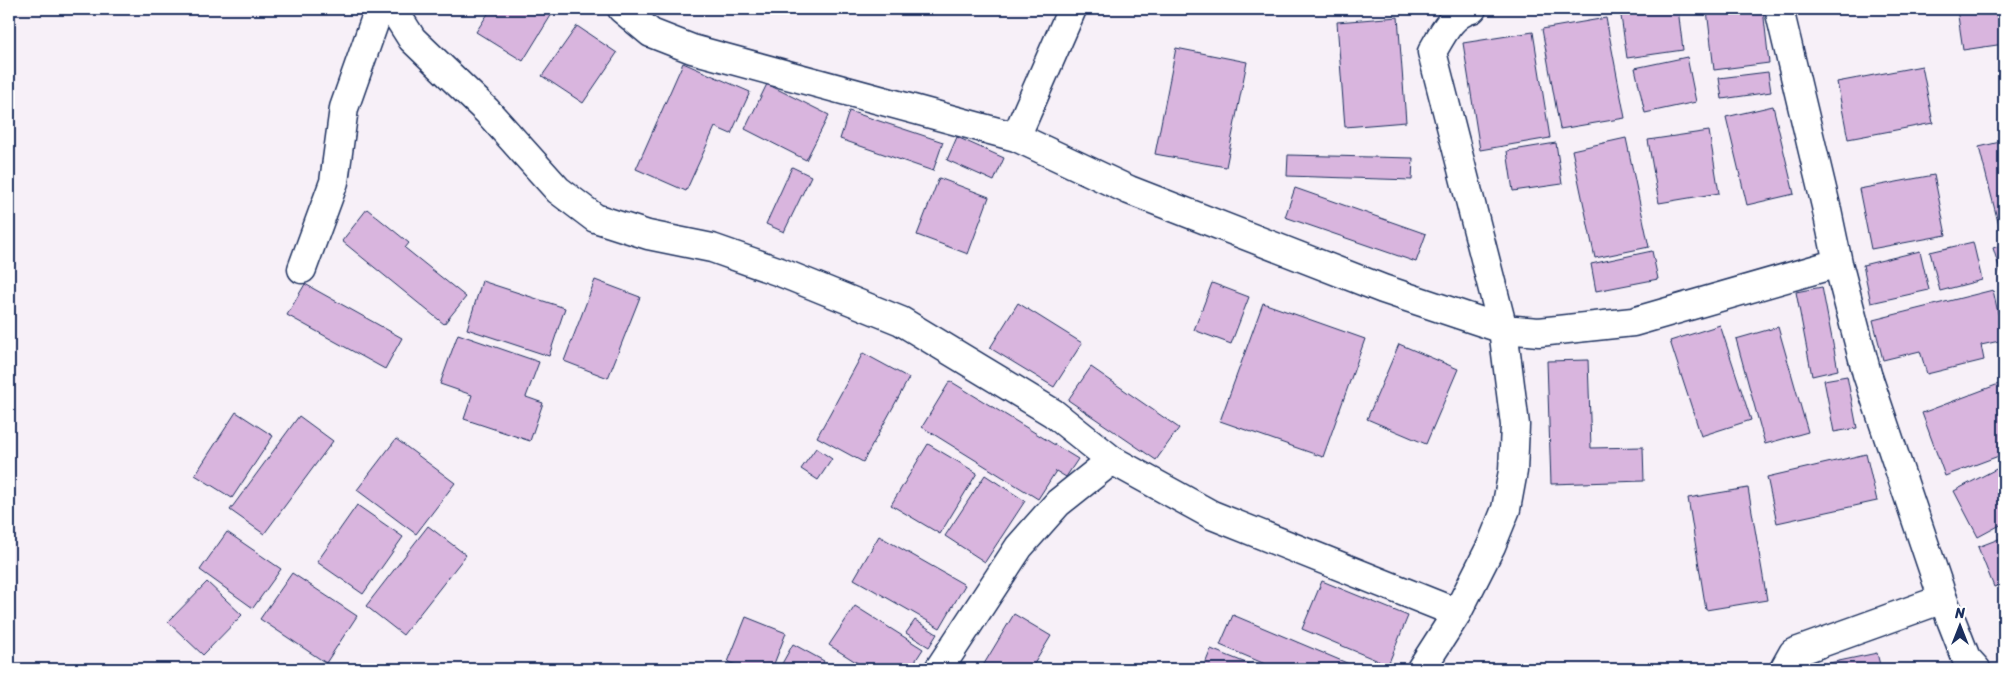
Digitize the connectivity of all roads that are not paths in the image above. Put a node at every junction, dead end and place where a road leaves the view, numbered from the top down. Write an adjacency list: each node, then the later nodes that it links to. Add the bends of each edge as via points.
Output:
1 (379, 9): 10 (street, via 344,108 334,182)
2 (393, 9): 12 (street, via 412,39 487,111 558,190 596,218 648,235 712,248 901,321 1053,413)
3 (622, 9): 8 (street, via 651,33 692,49)
4 (1072, 9): 8 (street)
5 (1472, 9): 7 (street)
6 (1779, 9): 9 (street)
7 (1446, 16): 11 (street, via 1432,52)
8 (1016, 137): 11 (street, via 1129,190 1383,289)
9 (1838, 263): 11 (street, via 1633,322 1539,332); 13 (street, via 1867,374)
10 (302, 269)
11 (1503, 329): 14 (street, via 1515,425 1513,471 1506,508 1497,531)
12 (1112, 460): 14 (street, via 1212,515); 15 (street, via 1058,504 1019,547)
13 (1943, 599): 17 (street, via 1793,653); 18 (street, via 1966,658)
14 (1457, 613): 16 (street)
15 (939, 669)
16 (1421, 669)
17 (1784, 669)
18 (1976, 669)

